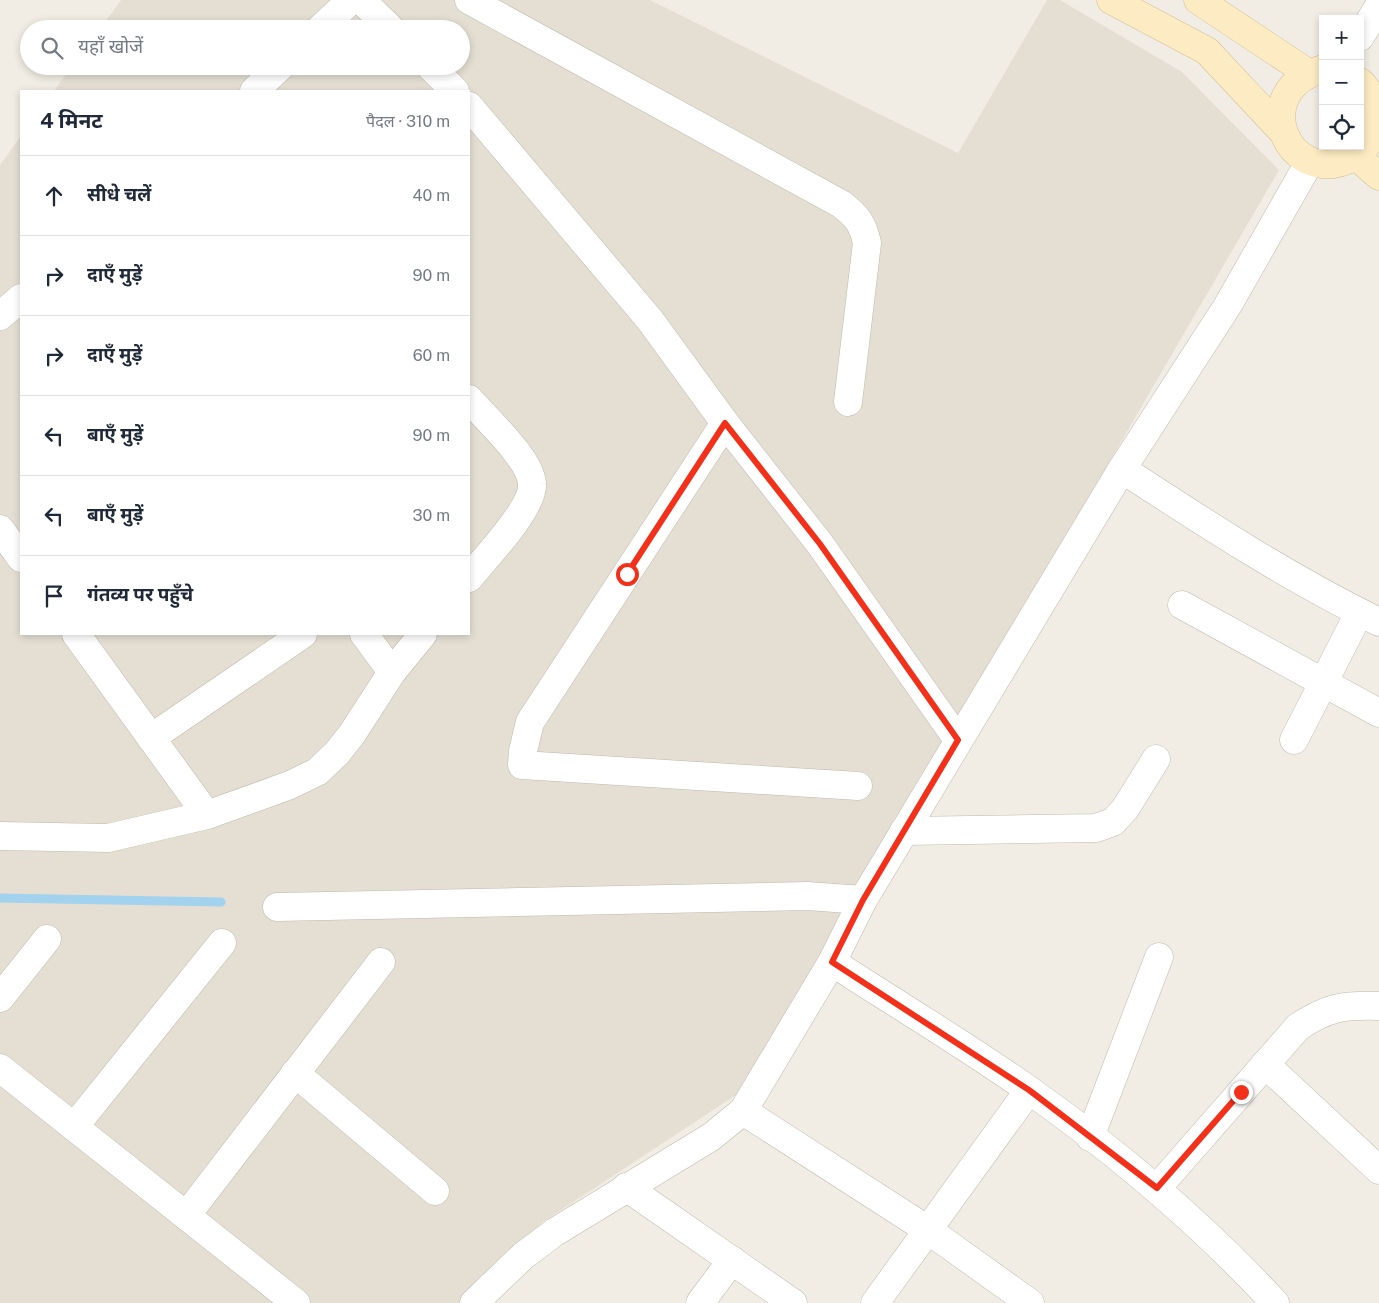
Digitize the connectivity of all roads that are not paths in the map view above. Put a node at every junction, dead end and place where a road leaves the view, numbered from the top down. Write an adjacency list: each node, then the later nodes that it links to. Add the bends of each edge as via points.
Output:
1 (351, 0): 7 (street)
2 (361, 0): 8 (street)
3 (469, 0): 25 (street, via 856,215 867,243)
4 (1111, 0): 18 (main road, via 1207,51)
5 (1198, 0): 10 (main road)
6 (1379, 6): 9 (street)
7 (330, 20)
8 (382, 20)
9 (1364, 30)
10 (1315, 71): 18 (main road, via 1296,81 1288,91 1282,104)
11 (271, 75): 14 (street)
12 (439, 75): 15 (street)
13 (1364, 87): 17 (main road, via 1373,99)
14 (255, 90)
15 (454, 90)
16 (470, 107): 26 (street, via 644,312)
17 (1377, 116): 19 (main road, via 1367,145)
18 (1282, 131): 20 (main road, via 1288,144)
19 (1356, 156): 20 (main road, via 1342,163 1326,165); 21 (main road)
20 (1310, 161): 27 (street, via 1228,305)
21 (1379, 176)
22 (20, 299): 23 (street)
23 (0, 316)
24 (470, 400): 30 (street, via 521,459 532,485 521,515)
25 (848, 402)
26 (725, 423): 41 (street, via 820,544); 44 (street, via 530,722 522,751 522,765)
27 (1122, 469): 32 (street, via 1230,540); 41 (street)
28 (0, 529): 29 (street)
29 (20, 557)
30 (470, 577)
31 (1182, 605): 38 (street)
32 (1369, 617): 38 (street)
33 (77, 635): 40 (street)
34 (302, 635): 40 (street)
35 (365, 635): 37 (street)
36 (422, 635): 37 (street)
37 (392, 672): 45 (street, via 352,734 317,772)
38 (1323, 683): 39 (street); 42 (street)
39 (1379, 713)
40 (152, 738): 45 (street)
41 (958, 740): 46 (street)
42 (1294, 740)
43 (1156, 759): 46 (street, via 1126,809 1113,822 1096,828)
44 (858, 786)
45 (207, 815): 47 (street, via 108,838)
46 (904, 831): 48 (street)
47 (0, 836)
48 (863, 900): 49 (street, via 807,896); 54 (street)
49 (277, 907)
50 (47, 939): 55 (street)
51 (222, 943): 62 (street)
52 (1160, 957): 63 (street)
53 (381, 962): 59 (street)
54 (832, 962): 60 (street); 61 (street)
55 (0, 998)
56 (1379, 1006): 57 (street, via 1348,1005 1320,1012 1298,1027)
57 (1265, 1064): 64 (street); 66 (street)
58 (0, 1068): 62 (street)
59 (295, 1073): 67 (street); 68 (street)
60 (1029, 1090): 63 (street); 69 (street)
61 (742, 1111): 65 (street, via 711,1137); 69 (street)
62 (74, 1127): 68 (street)
63 (1090, 1137): 66 (street)
64 (1379, 1170)
65 (626, 1187): 70 (street); 72 (street, via 523,1256)
66 (1157, 1188): 77 (street, via 1233,1258)
67 (435, 1191)
68 (186, 1216): 71 (street)
69 (928, 1230): 75 (street); 76 (street)
70 (732, 1260): 73 (street); 74 (street)
71 (296, 1303)
72 (474, 1303)
73 (700, 1303)
74 (793, 1303)
75 (875, 1303)
76 (1030, 1303)
77 (1275, 1303)

